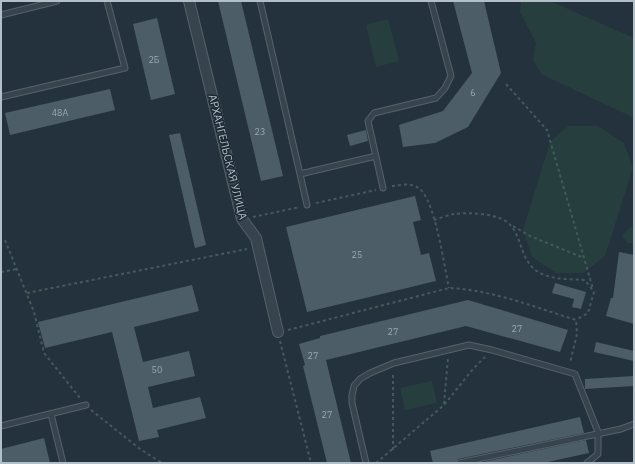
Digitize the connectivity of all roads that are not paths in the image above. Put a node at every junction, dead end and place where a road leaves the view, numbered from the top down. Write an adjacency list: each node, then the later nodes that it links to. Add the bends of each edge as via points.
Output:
1 (57, 1): 6 (lane)
2 (108, 1): 7 (lane, via 125,68)
3 (189, 1): 12 (street, АРХАНГЕЛЬСКАЯ УЛИЦА, via 242,219 253,231 258,246)
4 (260, 1): 9 (lane)
5 (430, 1): 8 (lane, via 451,76 436,98 374,113 368,121)
6 (1, 15)
7 (1, 97)
8 (376, 156): 9 (lane); 10 (lane)
9 (300, 174): 11 (lane)
10 (383, 188)
11 (307, 205)
12 (278, 332)
13 (86, 405): 14 (lane)
14 (51, 414): 16 (lane); 18 (lane)
15 (634, 424): 17 (lane, via 621,429)
16 (1, 426)
17 (598, 432): 19 (lane, via 575,374 469,345 394,363 360,379 354,386 352,404); 20 (lane); 21 (lane, via 598,454)
18 (63, 463)
19 (366, 463)
20 (459, 463)
21 (587, 463)

